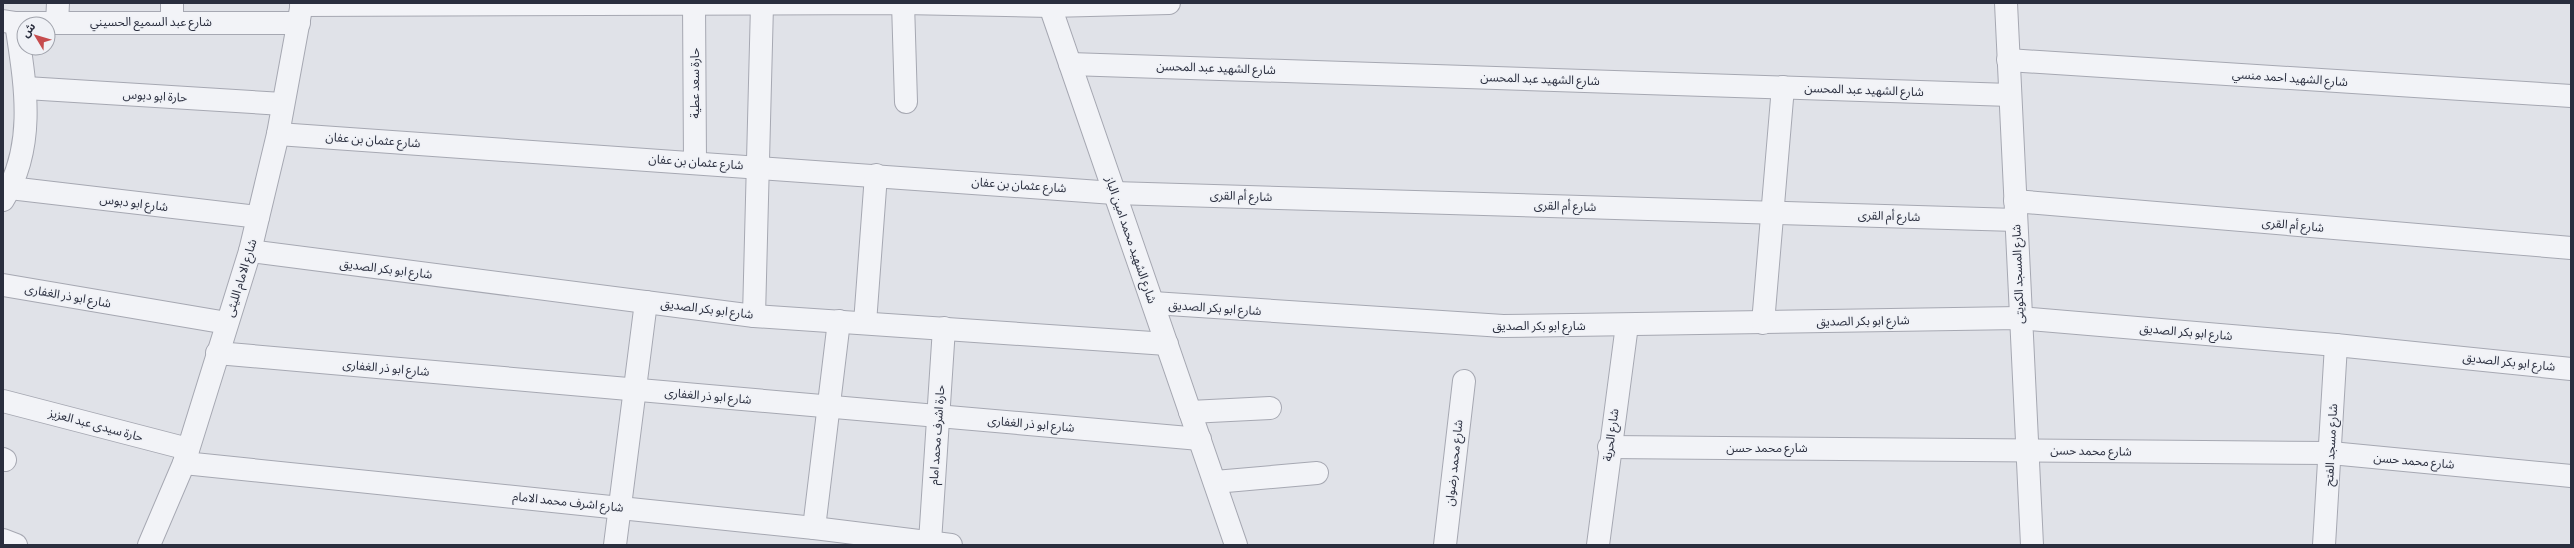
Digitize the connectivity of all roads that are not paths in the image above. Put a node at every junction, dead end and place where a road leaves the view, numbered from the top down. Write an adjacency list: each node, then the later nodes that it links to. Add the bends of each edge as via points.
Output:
1 (903, 3): 5 (street, شارع عبد السميع الحسيني); 7 (street, شارع عبد السميع الحسيني); 18 (street)
2 (1169, 3): 7 (street, شارع عبد السميع الحسيني)
3 (2006, 3): 12 (street, شارع المسجد الكويتى)
4 (694, 4): 6 (street, شارع عبد السميع الحسيني); 8 (street, شارع عبد السميع الحسيني); 21 (street, حارة سعد عطية)
5 (846, 4): 6 (street, شارع عبد السميع الحسيني)
6 (762, 5): 22 (street)
7 (1049, 5): 13 (street, شارع الشهيد محمد امين الباز)
8 (301, 10): 9 (street, شارع عبد السميع الحسيني); 19 (street, شارع الامام الليثى)
9 (172, 12): 10 (street, شارع عبد السميع الحسيني)
10 (58, 13): 11 (street, شارع عبد السميع الحسيني)
11 (9, 22): 15 (street)
12 (2008, 60): 16 (street, شارع المسجد الكويتى); 17 (street, شارع الشهيد احمد منسي)
13 (1070, 64): 14 (street, شارع الشهيد عبد المحسن); 24 (street, شارع الشهيد محمد امين الباز)
14 (1783, 87): 16 (street, شارع الشهيد عبد المحسن); 27 (street)
15 (26, 88): 19 (street, حارة ابو دبوس); 25 (street, via 26,132)
16 (2010, 95): 26 (street, شارع المسجد الكويتى)
17 (2571, 96)
18 (906, 102)
19 (284, 104): 20 (street, شارع الامام الليثى)
20 (278, 134): 21 (street, شارع عثمان بن عفان); 28 (street, شارع الامام الليثى)
21 (695, 162): 22 (street, شارع عثمان بن عفان)
22 (758, 166): 23 (street, شارع عثمان بن عفان); 34 (street)
23 (876, 175): 24 (street, شارع عثمان بن عفان); 38 (street)
24 (1114, 192): 27 (street, شارع أم القرى); 33 (street, شارع الشهيد محمد امين الباز)
25 (7, 194): 28 (street, شارع ابو دبوس)
26 (2015, 211): 27 (street, شارع أم القرى); 29 (street, شارع أم القرى); 35 (street, شارع المسجد الكويتى)
27 (1773, 212): 39 (street)
28 (258, 218): 30 (street, شارع الامام الليثى)
29 (2571, 248)
30 (250, 251): 32 (street, شارع ابو بكر الصديق); 37 (street, شارع الامام الليثى)
31 (3, 285): 37 (street, شارع ابو ذر الغفارى)
32 (646, 302): 34 (street, شارع ابو بكر الصديق); 47 (street)
33 (1153, 303): 40 (street, شارع ابو بكر الصديق, via 1442,324); 42 (street, شارع الشهيد محمد امين الباز)
34 (754, 316): 36 (street, شارع ابو بكر الصديق)
35 (2019, 318): 39 (street, شارع ابو بكر الصديق); 43 (street, شارع ابو بكر الصديق); 55 (street, شارع المسجد الكويتى)
36 (839, 321): 38 (street, شارع ابو بكر الصديق); 49 (street)
37 (227, 323): 44 (street, شارع الامام الليثى)
38 (865, 323): 41 (street, شارع ابو بكر الصديق)
39 (1763, 323): 40 (street, شارع ابو بكر الصديق)
40 (1627, 325): 54 (street, شارع الحرية)
41 (944, 328): 42 (street, شارع ابو بكر الصديق); 52 (street, حارة اشرف محمد امام)
42 (1167, 344): 51 (street, شارع الشهيد محمد امين الباز)
43 (2336, 345): 45 (street, شارع ابو بكر الصديق); 56 (street, شارع مسجد الفتح)
44 (217, 353): 47 (street, شارع ابو ذر الغفارى); 57 (street, شارع الامام الليثى)
45 (2571, 369)
46 (1464, 381): 69 (street, شارع محمد رضوان)
47 (634, 390): 49 (street, شارع ابو ذر الغفارى); 61 (street)
48 (3, 401): 57 (street, حارة سيدى عبد العزيز)
49 (830, 407): 52 (street, شارع ابو ذر الغفارى); 62 (street)
50 (1270, 408): 51 (street)
51 (1190, 412): 53 (street, شارع الشهيد محمد امين الباز)
52 (939, 416): 53 (street, شارع ابو ذر الغفارى); 64 (street, حارة اشرف محمد امام)
53 (1200, 439): 60 (street, شارع الشهيد محمد امين الباز)
54 (1609, 446): 55 (street, شارع محمد حسن); 70 (street, شارع الحرية)
55 (2028, 450): 56 (street, شارع محمد حسن); 71 (street, شارع المسجد الكويتى)
56 (2331, 453): 59 (street, شارع محمد حسن); 72 (street, شارع مسجد الفتح)
57 (186, 456): 61 (street, شارع اشرف محمد الامام); 66 (street, شارع الامام الليثى)
58 (1317, 473): 60 (street)
59 (2571, 476)
60 (1215, 482): 68 (street, شارع الشهيد محمد امين الباز)
61 (619, 507): 62 (street, شارع اشرف محمد الامام); 67 (street)
62 (814, 528): 64 (street, شارع اشرف محمد الامام)
63 (3, 540): 65 (street)
64 (940, 544)
65 (16, 545)
66 (149, 545)
67 (615, 545)
68 (1236, 545)
69 (1446, 545)
70 (1598, 545)
71 (2032, 545)
72 (2324, 545)

